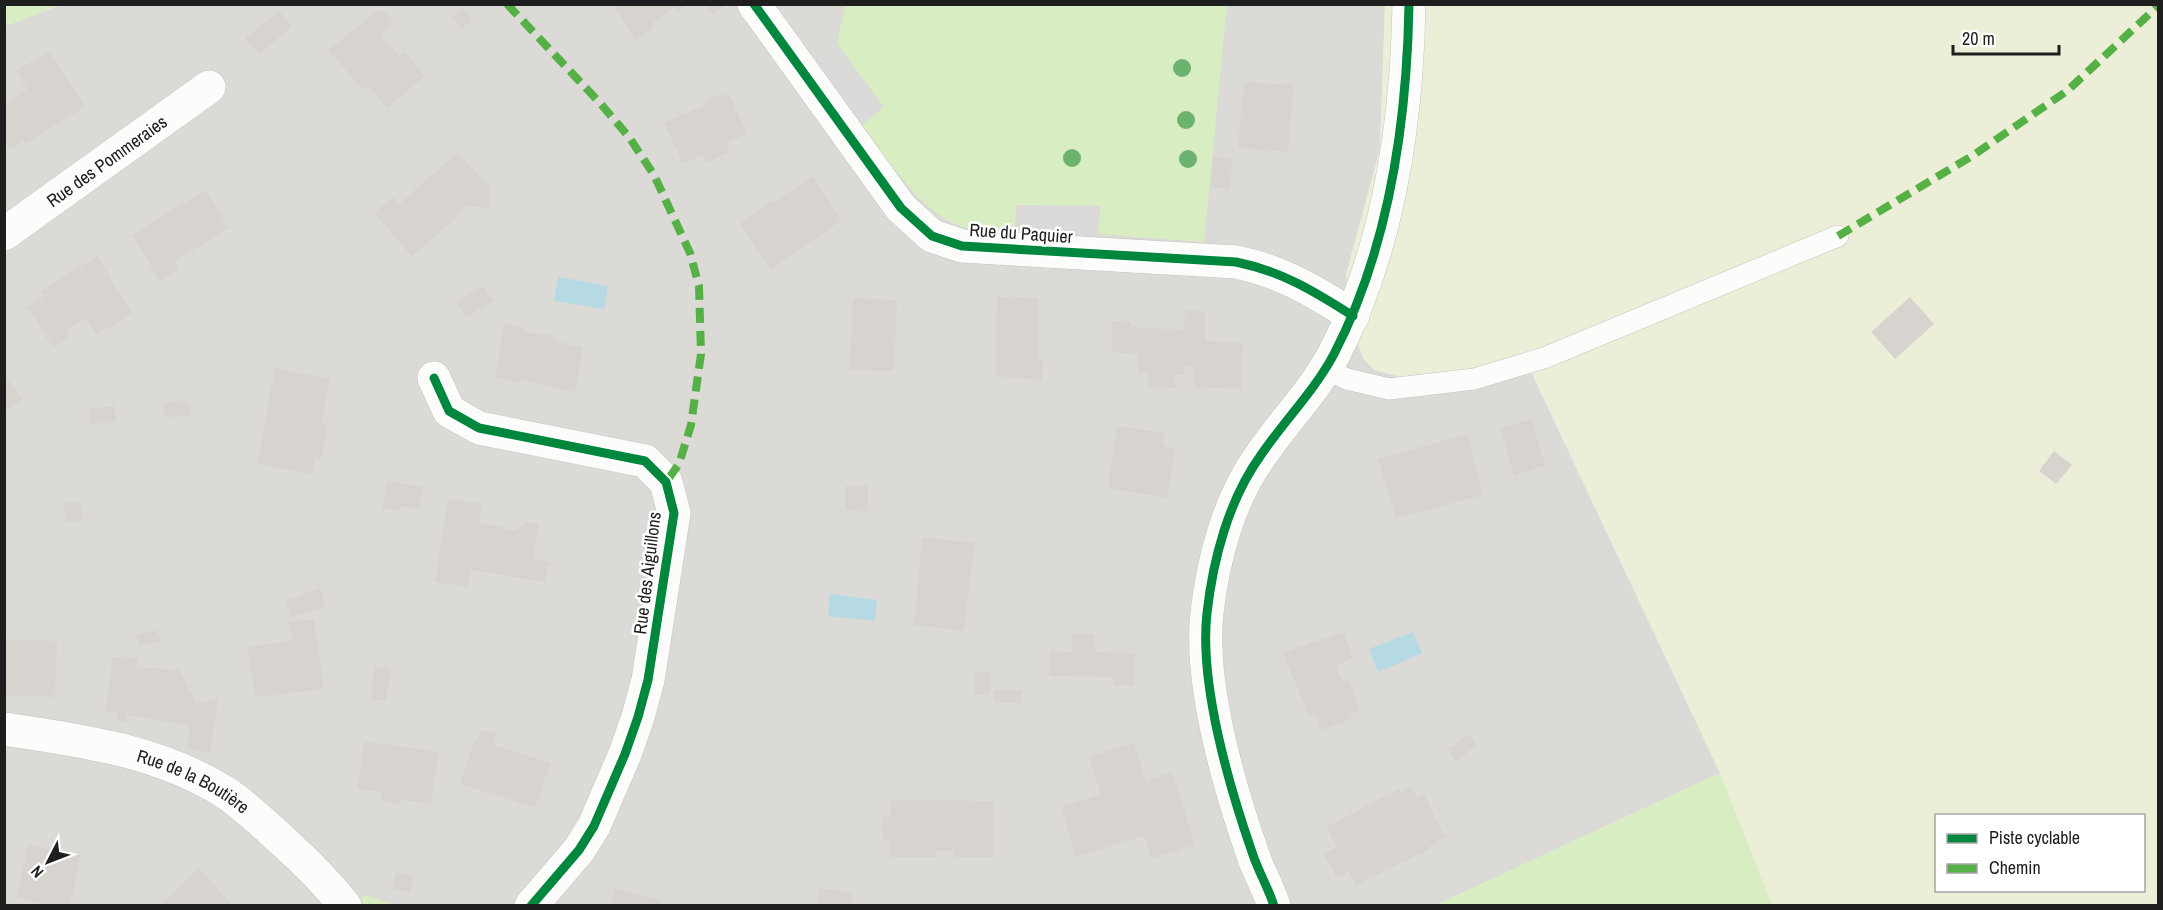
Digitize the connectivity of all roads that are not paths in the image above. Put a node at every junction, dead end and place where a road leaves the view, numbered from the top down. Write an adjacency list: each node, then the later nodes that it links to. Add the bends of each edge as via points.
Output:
1 (754, 4): 6 (street, Rue du Paquier, via 900,208 932,236 962,246 1236,262 1287,277)
2 (1409, 4): 6 (street, via 1405,81 1392,180 1368,277)
3 (209, 87): 4 (street, Rue des Pommeraies)
4 (4, 234)
5 (1838, 236): 7 (lane, via 1544,358 1474,379 1389,389)
6 (1353, 316): 7 (street)
7 (1325, 369): 12 (street, via 1259,457 1245,483 1227,524 1207,614 1206,658 1214,712 1252,854)
8 (434, 378): 11 (street, Rue des Aiguillons, via 449,411 479,428 645,461 666,482 674,513 648,680 625,754 594,826 579,850)
9 (4, 729): 10 (street, Rue de la Boutière, via 125,750 199,778 260,820 306,862)
10 (345, 906)
11 (531, 906)
12 (1274, 906)

